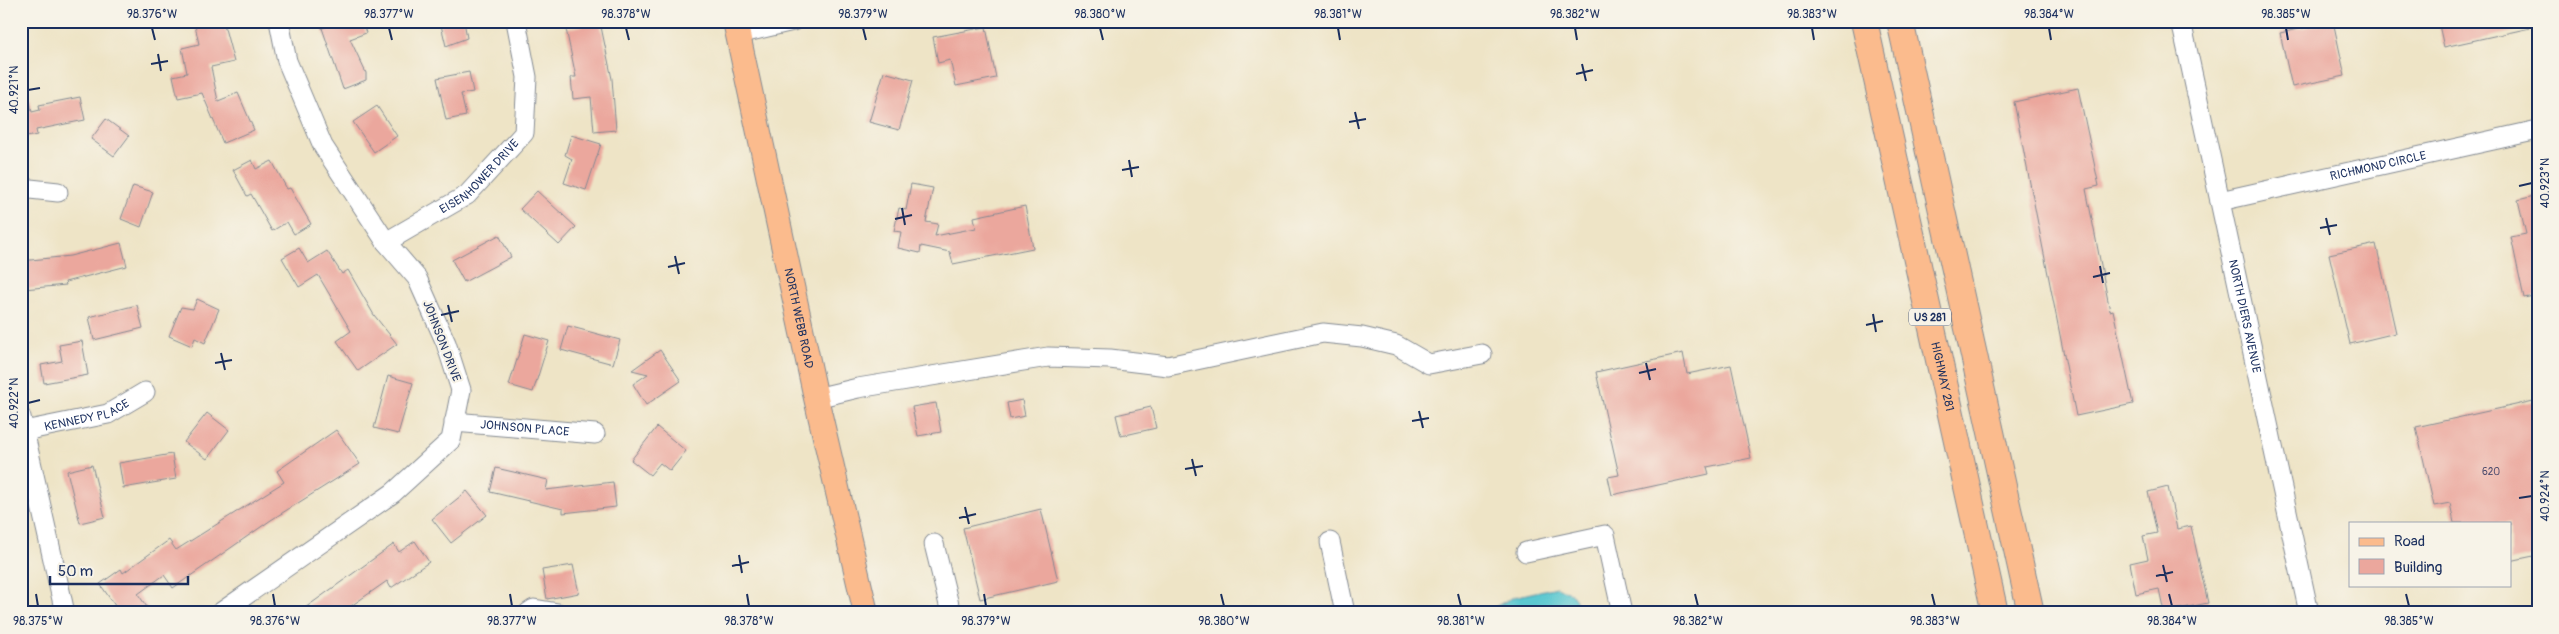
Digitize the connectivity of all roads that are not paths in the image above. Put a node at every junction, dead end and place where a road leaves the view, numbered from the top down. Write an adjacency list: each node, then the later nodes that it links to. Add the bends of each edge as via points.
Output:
1 (279, 21): 12 (street, JOHNSON DRIVE, via 287,61 324,146)
2 (516, 21): 12 (street, EISENHOWER DRIVE, via 527,77 524,133 467,195)
3 (793, 21): 7 (street)
4 (1864, 21): 30 (highway, HIGHWAY 281 / US 281)
5 (1900, 21): 31 (highway, US 281)
6 (2181, 21): 11 (street, NORTH DIERS AVENUE)
7 (737, 27): 15 (main road, NORTH WEBB ROAD)
8 (2538, 130): 11 (street, RICHMOND CIRCLE)
9 (21, 188): 10 (street)
10 (58, 192)
11 (2220, 201): 32 (street, NORTH DIERS AVENUE)
12 (386, 242): 16 (street, JOHNSON DRIVE, via 417,278 446,343 461,390)
13 (1482, 354): 15 (street, via 1429,364 1396,345 1323,333 1168,366 1110,359 1048,357 858,388)
14 (145, 392): 17 (street, KENNEDY PLACE, via 108,414)
15 (816, 398): 26 (main road, NORTH WEBB ROAD)
16 (454, 422): 18 (street, JOHNSON PLACE); 23 (street, JOHNSON DRIVE, via 451,440 393,493)
17 (23, 424): 22 (street)
18 (595, 434)
19 (1330, 542): 28 (street)
20 (934, 544): 27 (street)
21 (1526, 552): 29 (street, via 1606,535)
22 (64, 613)
23 (220, 613)
24 (528, 613): 25 (street, via 534,610)
25 (558, 613)
26 (866, 613)
27 (951, 613)
28 (1345, 613)
29 (1622, 613)
30 (1995, 613)
31 (2031, 613)
32 (2309, 613)

